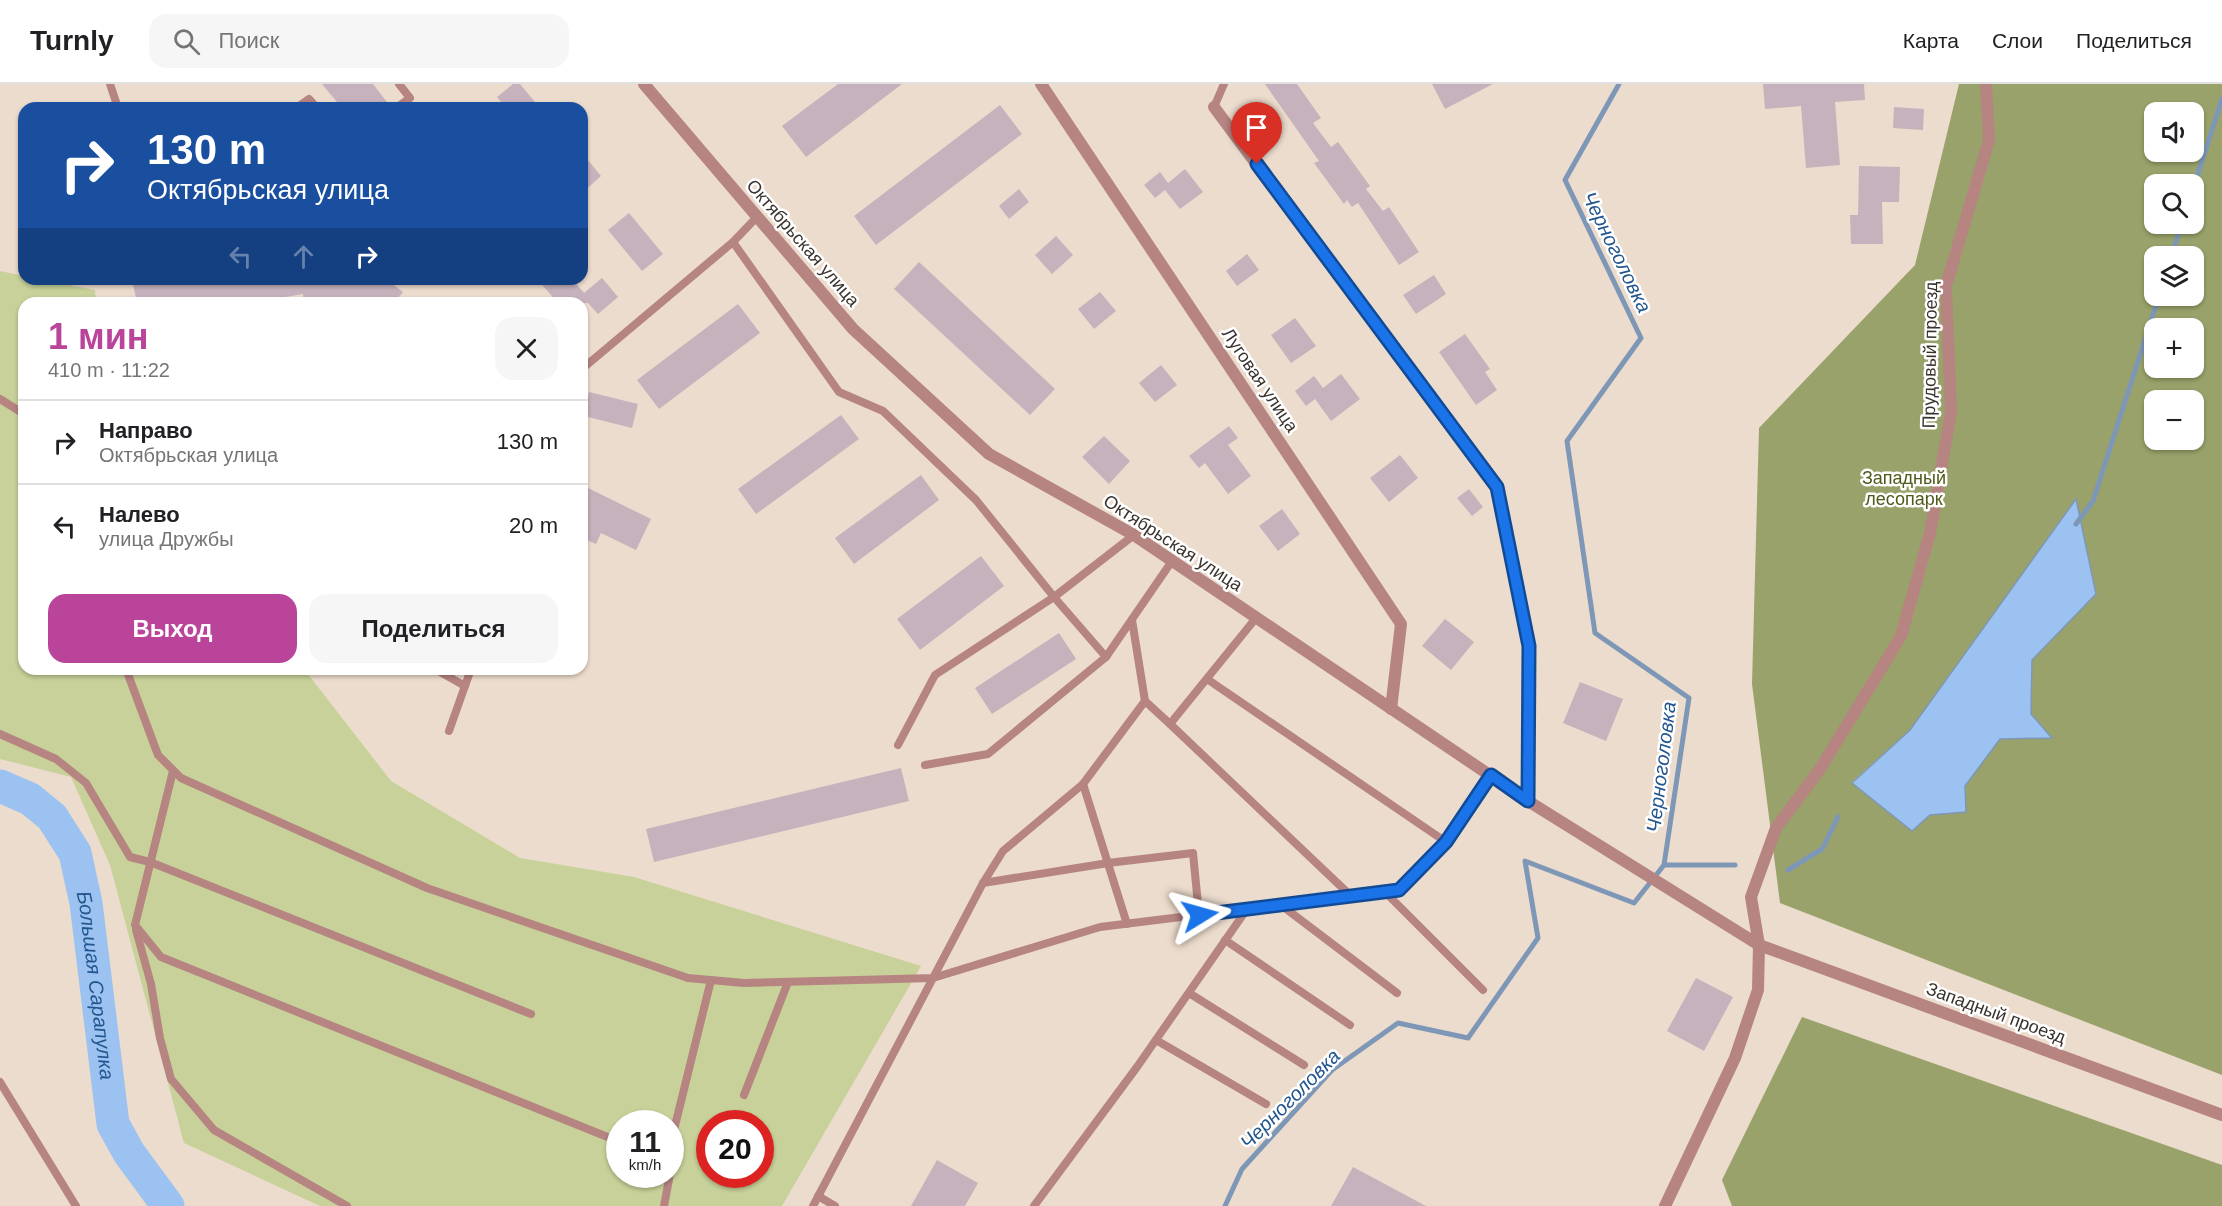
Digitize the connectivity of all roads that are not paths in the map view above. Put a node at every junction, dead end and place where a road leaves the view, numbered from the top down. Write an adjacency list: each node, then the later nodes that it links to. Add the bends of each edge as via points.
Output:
1 (110, 84): 7 (lane)
2 (399, 84): 8 (lane, via 410,98)
3 (644, 84): 10 (street, Октябрьская улица)
4 (1041, 84): 27 (street, Луговая улица, via 1401,624)
5 (1224, 84): 9 (lane)
6 (1986, 84): 49 (street, Прудовый проезд, via 1989,140 1946,286 1951,412 1930,533 1901,636 1820,769 1776,828 1751,897)
7 (116, 102)
8 (404, 102)
9 (1214, 107): 36 (street, via 1497,487 1529,646)
10 (757, 216): 11 (lane); 15 (street, Октябрьская улица, via 853,329 989,454)
11 (733, 242): 12 (lane); 17 (lane, via 839,392 882,411 976,500)
12 (588, 364)
13 (0, 399): 14 (lane)
14 (18, 410)
15 (1134, 535): 16 (street, Октябрьская улица); 17 (lane)
16 (1172, 561): 18 (street, Октябрьская улица); 19 (lane)
17 (1054, 597): 20 (lane); 31 (lane, via 935,675)
18 (1256, 618): 24 (lane); 27 (street, Октябрьская улица)
19 (1132, 620): 20 (lane); 26 (lane)
20 (1106, 657): 32 (lane, via 988,754)
21 (128, 675): 33 (lane, via 158,756)
22 (446, 675): 25 (lane)
23 (469, 675): 25 (lane)
24 (1207, 679): 28 (lane); 37 (lane)
25 (465, 686): 29 (lane)
26 (1145, 701): 28 (lane); 35 (lane)
27 (1392, 709): 34 (street, Октябрьская улица)
28 (1170, 724): 42 (lane)
29 (448, 731)
30 (0, 734): 38 (lane, via 56,759 86,783 130,857)
31 (898, 745)
32 (924, 765)
33 (173, 771): 38 (lane); 51 (lane, via 427,888 688,978)
34 (1491, 775): 36 (street, Октябрьская улица); 37 (lane)
35 (1083, 784): 39 (lane); 40 (lane, via 1003,851)
36 (1528, 801): 49 (street, Октябрьская улица)
37 (1446, 842): 41 (lane, via 1399,890)
38 (150, 862): 47 (lane); 56 (lane)
39 (1108, 863): 40 (lane); 45 (lane, via 1193,853); 46 (lane)
40 (983, 883): 50 (lane)
41 (1384, 891): 42 (lane); 53 (lane)
42 (1351, 896): 43 (lane)
43 (1281, 904): 44 (lane); 55 (lane)
44 (1247, 909): 45 (lane); 48 (lane)
45 (1200, 915): 46 (lane)
46 (1127, 924): 50 (lane, via 1100,927)
47 (135, 925): 65 (lane, via 160,957); 69 (lane, via 171,1079 213,1130)
48 (1225, 940): 54 (lane); 57 (lane)
49 (1759, 945): 64 (street, Западный проезд); 74 (street, Прудовый проезд, via 1758,990 1735,1058)
50 (933, 978): 52 (lane); 67 (lane)
51 (711, 980): 52 (lane); 63 (lane)
52 (788, 982): 61 (lane)
53 (1483, 990)
54 (1189, 993): 58 (lane); 59 (lane)
55 (1397, 993)
56 (531, 1014)
57 (1350, 1025)
58 (1156, 1040): 62 (lane); 73 (lane)
59 (1304, 1065)
60 (0, 1082): 68 (lane)
61 (744, 1095)
62 (1266, 1104)
63 (679, 1110)
64 (2222, 1115)
65 (606, 1136)
66 (667, 1188): 70 (lane)
67 (818, 1196): 71 (lane); 72 (lane)
68 (76, 1206)
69 (347, 1206)
70 (663, 1206)
71 (813, 1206)
72 (835, 1206)
73 (1034, 1206)
74 (1665, 1206)

